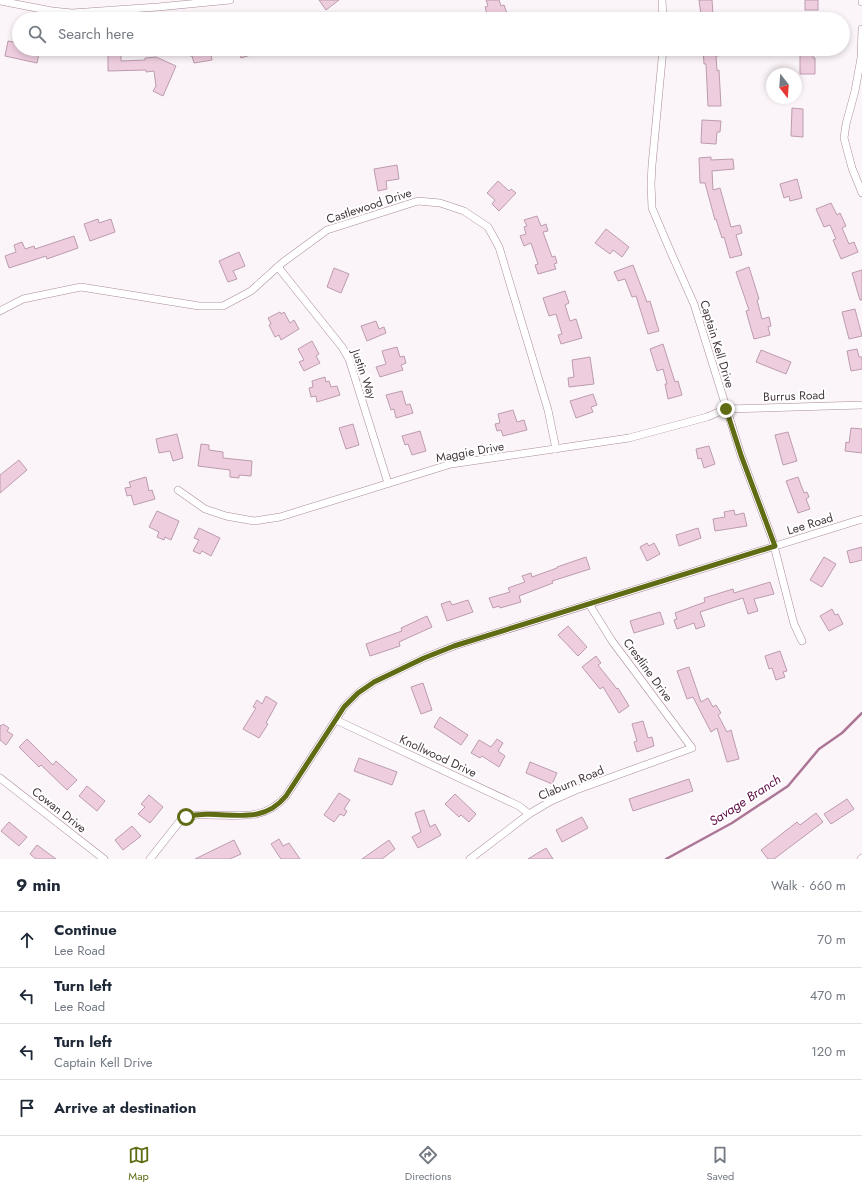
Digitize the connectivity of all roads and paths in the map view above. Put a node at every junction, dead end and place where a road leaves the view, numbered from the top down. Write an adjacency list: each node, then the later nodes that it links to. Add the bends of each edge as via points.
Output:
1 (230, 0): 5 (street)
2 (662, 0): 6 (street)
3 (0, 1): 4 (street)
4 (62, 12)
5 (88, 12)
6 (663, 12)
7 (862, 30): 9 (street, via 856,91 844,138)
8 (662, 56): 13 (street, Captain Kell Drive, via 652,165 652,208 694,304)
9 (862, 193)
10 (278, 267): 11 (street, Castlewood Drive, via 251,291 223,306 199,306 82,287 22,299); 14 (street, Castlewood Drive, via 327,230 418,201 440,203 464,211 488,227 499,247 548,410); 15 (street, Justin Way, via 349,359)
11 (0, 311)
12 (862, 405): 13 (street, Burrus Road)
13 (726, 409): 14 (street, Maggie Drive, via 707,417 629,438); 18 (street, Captain Kell Drive)
14 (556, 449): 15 (street, Maggie Drive, via 451,464)
15 (388, 483): 16 (street, Maggie Drive, via 280,517 254,521 205,509)
16 (178, 490)
17 (862, 519): 18 (street, Lee Road)
18 (775, 546): 19 (street, Lee Road); 20 (street, Captain Kell Drive, via 794,624)
19 (589, 604): 21 (street, Lee Road, via 454,646 424,658 374,682 358,693 344,707); 22 (street, Crestline Drive, via 612,641)
20 (802, 641)
21 (336, 720): 24 (street, Knollwood Drive, via 519,806); 26 (street, Lee Road, via 286,796 275,807 255,815 202,814 186,817)
22 (692, 748): 24 (street, Claburn Road, via 576,790)
23 (0, 778): 25 (street, Cowan Drive)
24 (530, 814): 27 (street, Claburn Road)
25 (104, 859)
26 (150, 859)
27 (470, 859)

